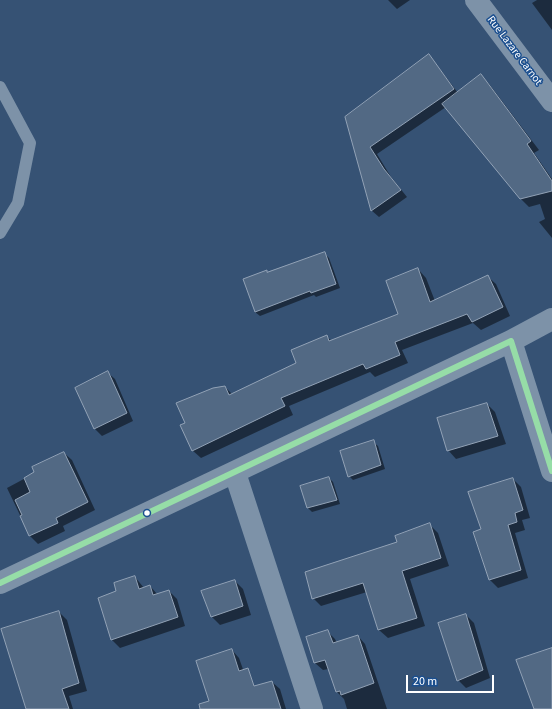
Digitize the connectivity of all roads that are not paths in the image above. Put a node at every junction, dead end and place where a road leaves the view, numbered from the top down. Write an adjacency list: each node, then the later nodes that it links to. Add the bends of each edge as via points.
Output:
1 (476, 0): 3 (street, Rue Lazare Carnot)
2 (0, 87): 4 (lane, via 30,143 18,203)
3 (552, 101)
4 (0, 234)
5 (552, 319): 6 (street)
6 (511, 341): 7 (street); 8 (street)
7 (552, 471)
8 (234, 472): 9 (street); 10 (street)
9 (0, 583)
10 (312, 709)

